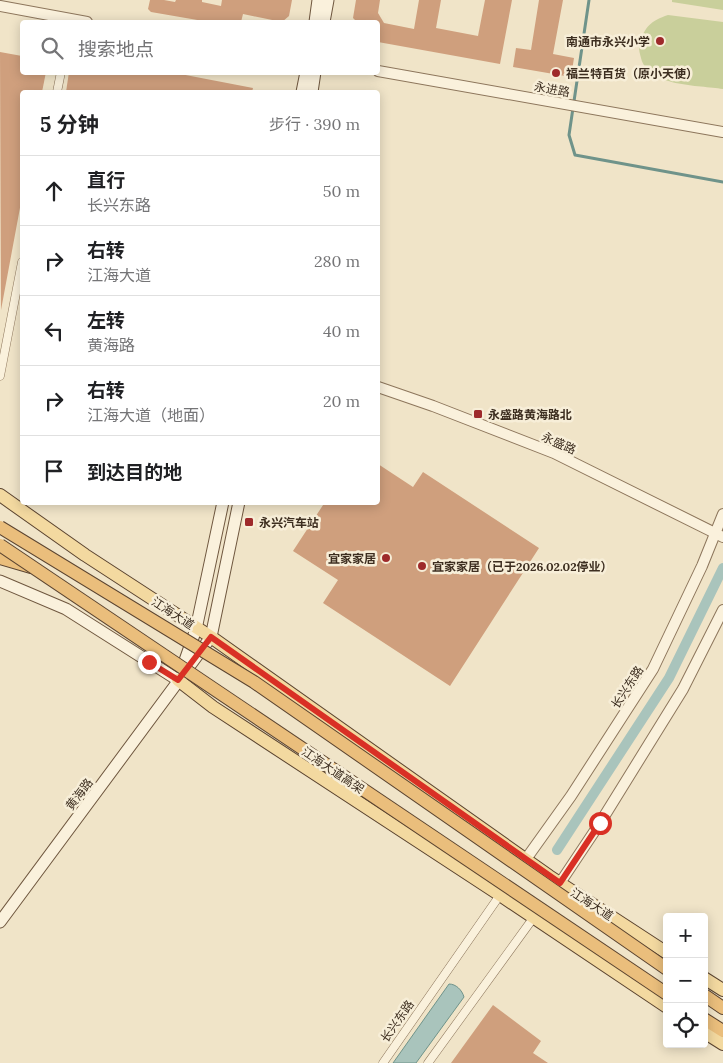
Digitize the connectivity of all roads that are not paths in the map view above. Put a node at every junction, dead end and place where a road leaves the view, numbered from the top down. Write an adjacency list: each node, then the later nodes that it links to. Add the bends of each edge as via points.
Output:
1 (318, 0): 5 (main road)
2 (328, 0): 6 (main road)
3 (0, 6): 4 (street)
4 (67, 20)
5 (314, 20)
6 (324, 20)
7 (380, 71): 14 (street, 永进路)
8 (60, 75): 11 (street)
9 (305, 75): 12 (main road)
10 (315, 75): 13 (main road)
11 (57, 90)
12 (302, 90)
13 (312, 90)
14 (723, 132)
15 (20, 272): 16 (street)
16 (0, 376)
17 (380, 388): 23 (street, 永盛路, via 554,453)
18 (0, 495): 29 (main road, 江海大道)
19 (222, 505): 29 (main road, 黄海路)
20 (238, 505): 30 (main road, 黄海路)
21 (723, 514): 23 (street, 长兴东路)
22 (0, 527): 38 (highway, bridge, via 254,682)
23 (719, 534): 32 (street, 长兴东路, via 653,669 572,796)
24 (0, 546): 26 (highway, 江海大道高架, bridge)
25 (0, 558): 26 (highway)
26 (35, 568): 41 (highway, 江海大道高架, bridge)
27 (0, 581): 31 (main road, via 66,609)
28 (723, 610): 33 (street, via 683,689)
29 (196, 629): 30 (main road, 江海大道); 31 (main road, 黄海路)
30 (211, 637): 31 (main road, 黄海路); 32 (main road, 江海大道)
31 (178, 680): 34 (main road, via 213,707); 36 (main road, 黄海路)
32 (526, 859): 33 (main road, 江海大道)
33 (560, 883): 37 (main road, 江海大道)
34 (500, 895): 35 (main road); 49 (street, 长兴东路)
35 (534, 917): 43 (main road); 50 (street)
36 (0, 922)
37 (663, 950)
38 (663, 966)
39 (708, 981): 40 (main road)
40 (723, 990)
41 (663, 991)
42 (708, 998): 44 (highway)
43 (663, 1004)
44 (723, 1008)
45 (708, 1022): 46 (highway)
46 (723, 1031)
47 (708, 1035): 48 (main road)
48 (723, 1044)
49 (384, 1063)
50 (428, 1063)

